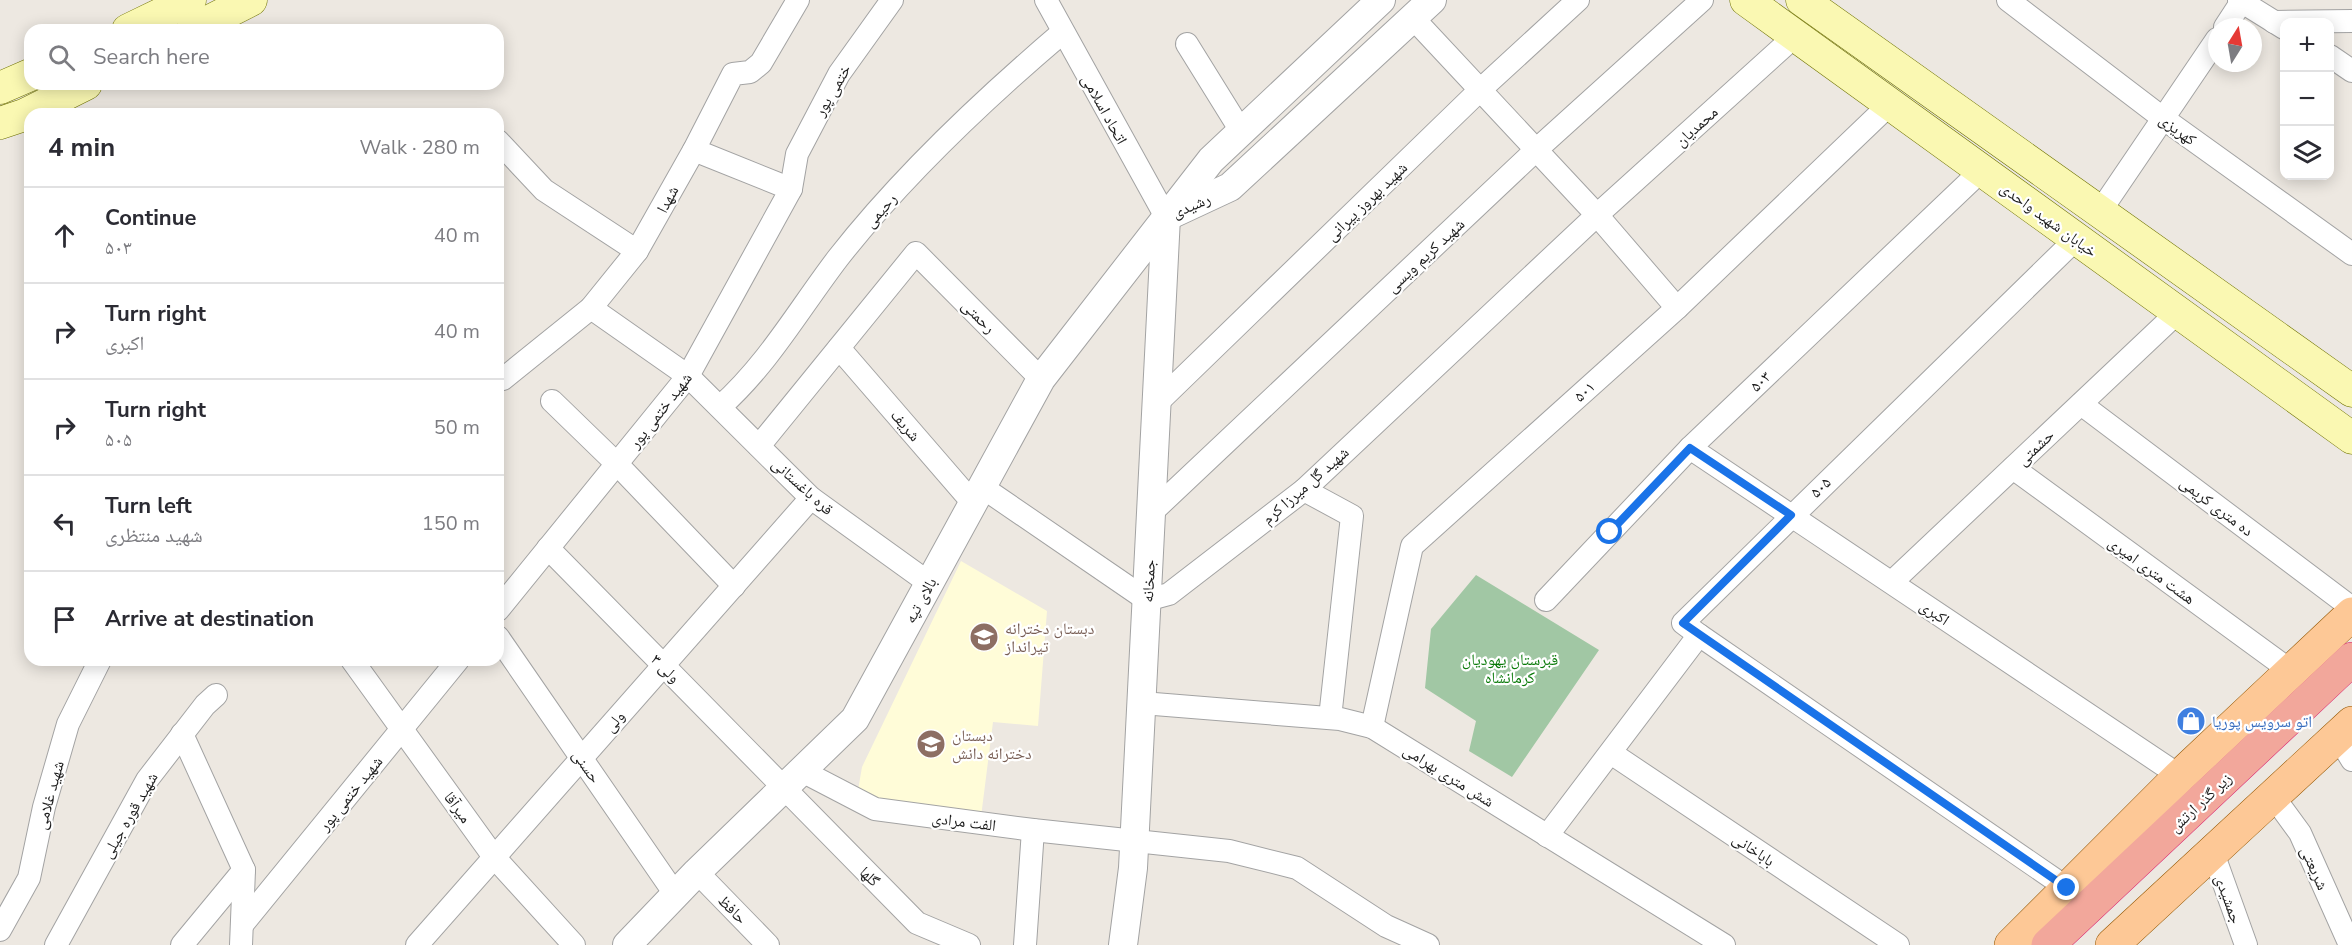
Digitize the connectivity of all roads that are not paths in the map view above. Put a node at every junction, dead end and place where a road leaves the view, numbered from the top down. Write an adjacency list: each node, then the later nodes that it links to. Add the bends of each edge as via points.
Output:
1 (190, 0): 16 (main road)
2 (251, 0): 17 (main road)
3 (798, 0): 36 (street, شهدا, via 761,63 750,72 733,74)
4 (892, 0): 39 (street, ختمی پور, via 839,74 797,154)
5 (1046, 0): 19 (street, اتحاد اسلامی)
6 (1381, 0): 34 (street, رشیدی)
7 (1578, 0): 28 (street, شهید بهروز پیرانی)
8 (1702, 0): 37 (street, شهید کریم ویسی)
9 (1746, 0): 20 (main road, خیابان شهید واحدی)
10 (1802, 0): 40 (main road)
11 (2008, 0): 32 (street, کهریزی)
12 (2240, 1): 14 (street); 18 (street)
13 (1423, 9): 28 (street, رشیدی); 42 (street, رشیدی, via 1230,188)
14 (2230, 18)
15 (2352, 21): 18 (street)
16 (140, 24)
17 (204, 24)
18 (2279, 25)
19 (1063, 32): 42 (street, اتحاد اسلامی); 57 (street, رحیمی, via 1011,76 922,164 838,258 787,332)
20 (1795, 36): 29 (main road, خیابان شهید واحدی); 41 (street, محمدیان)
21 (1187, 44): 34 (street)
22 (2208, 53): 32 (street)
23 (2334, 59): 24 (street)
24 (2352, 70)
25 (24, 78): 26 (main road)
26 (0, 88)
27 (74, 90): 30 (main road)
28 (1480, 90): 37 (street, رشیدی); 55 (street, شهید بهروز پیرانی)
29 (1889, 105): 38 (main road, خیابان شهید واحدی); 47 (street, ۵۰۱)
30 (40, 108)
31 (24, 116): 33 (main road)
32 (2164, 119): 40 (street); 45 (street, کهریزی)
33 (0, 123)
34 (1241, 131): 42 (street, رشیدی, via 1211,160)
35 (504, 147): 44 (street, via 544,189)
36 (694, 150): 39 (street); 44 (street, شهدا)
37 (1536, 150): 41 (street, رشیدی); 66 (street, شهید کریم ویسی)
38 (1982, 170): 43 (main road, خیابان شهید واحدی); 60 (street, ۵۰۳)
39 (791, 189): 50 (street, شهید ختمی پور)
40 (2101, 210): 53 (main road)
41 (1598, 215): 47 (street, رشیدی); 63 (street, شهید گل میرزا کرم)
42 (1166, 217): 52 (street, بالای تپه); 55 (street, جمخانه)
43 (2077, 238): 48 (main road, خیابان شهید واحدی); 67 (street, ۵۰۵)
44 (637, 252): 46 (street, شهدا)
45 (2352, 254)
46 (591, 308): 50 (street, قره باغستانی); 51 (street, شهدا)
47 (1677, 308): 89 (street, ۵۰۱, via 1412,546)
48 (2178, 312): 56 (street, حشمتی); 58 (main road, خیابان شهید واحدی)
49 (839, 348): 52 (street, رحمتی, via 916,253); 59 (street); 64 (street, شریف)
50 (688, 376): 57 (street, قره باغستانی); 61 (street, شهید ختمی پور)
51 (504, 377)
52 (1041, 379): 64 (street, بالای تپه)
53 (2352, 391)
54 (552, 401): 61 (street)
55 (1156, 404): 66 (street, جمخانه)
56 (2081, 404): 62 (street, حشمتی); 75 (street, ده متری کریمی)
57 (720, 407): 59 (street, قره باغستانی)
58 (2352, 438)
59 (759, 446): 65 (street, قره باغستانی)
60 (1690, 448): 67 (street, اکبری); 73 (street, ۵۰۳)
61 (616, 464): 68 (street, شهید ختمی پور); 71 (street)
62 (2013, 468): 69 (street, حشمتی); 84 (street, هشت متری امیری)
63 (1304, 490): 72 (street, شهید گل میرزا کرم, via 1169,594); 88 (street, via 1352,516)
64 (978, 495): 70 (street, بالای تپه); 72 (street)
65 (811, 498): 70 (street, قره باغستانی); 71 (street, ولی)
66 (1151, 513): 72 (street, جمخانه)
67 (1791, 515): 69 (street, اکبری); 77 (street, ۵۰۵, via 1683,623)
68 (548, 548): 74 (street, شهید ختمی پور); 83 (street, ولی ۳)
69 (1892, 582): 95 (street, اکبری)
70 (929, 584): 96 (street, بالای تپه, via 855,719)
71 (734, 586): 83 (street, ولی)
72 (1147, 600): 87 (street, جمخانه)
73 (1546, 600)
74 (504, 603)
75 (2352, 608)
76 (2352, 614): 84 (main road)
77 (1699, 634): 93 (street); 105 (street)
78 (504, 646): 94 (street, حسنی)
79 (2352, 659): 122 (highway, زیر گذر ارتش)
80 (97, 666): 107 (street, شهید غلامی, via 68,724 29,878)
81 (356, 666): 90 (street, میرآقا)
82 (453, 666): 90 (street, شهید ختمی پور)
83 (663, 666): 94 (street, ولی); 96 (street, ولی ۳)
84 (2291, 671): 95 (main road)
85 (2352, 689): 123 (highway, زیر گذر ارتش)
86 (216, 695): 91 (street, شهید قوره جیلی)
87 (1142, 703): 88 (street, شش متری بهرامی); 100 (street, جمخانه)
88 (1330, 718): 89 (street, شش متری بهرامی)
89 (1372, 728): 99 (street, شش متری بهرامی)
90 (402, 729): 102 (street, میرآقا); 108 (street, شهید ختمی پور)
91 (183, 734): 103 (street); 110 (street, شهید قوره جیلی, via 147,780)
92 (2347, 740): 97 (main road)
93 (1611, 753): 99 (street); 120 (street, باباخانی)
94 (581, 758): 102 (street, ولی); 106 (street, حسنی)
95 (2180, 776): 105 (main road)
96 (793, 780): 98 (street, الفت مرادی, via 875,809); 104 (street, بالای تپه); 115 (street, گلها, via 917,923)
97 (2273, 796): 101 (main road); 126 (street, شریعتی, via 2300,833)
98 (1033, 830): 100 (street, الفت مرادی); 116 (street)
99 (1547, 836): 119 (street, شش متری بهرامی)
100 (1135, 839): 117 (street, جمخانه); 118 (street, الفت مرادی, via 1229,851 1297,868 1386,926)
101 (2213, 853): 124 (main road); 125 (street, جمشیدی)
102 (494, 857): 109 (street, ولی); 112 (street, میرآقا)
103 (244, 870): 108 (street); 111 (street)
104 (697, 872): 106 (street, بالای تپه); 114 (street, حافظ)
105 (2067, 888): 121 (main road)
106 (675, 894): 113 (street, بالای تپه)
107 (0, 930)
108 (242, 935)
109 (424, 942)
110 (56, 945)
111 (182, 945)
112 (574, 945)
113 (627, 945)
114 (768, 945)
115 (969, 945)
116 (1025, 945)
117 (1123, 945)
118 (1428, 945)
119 (1724, 945)
120 (1898, 945)
121 (2011, 945)
122 (2048, 945)
123 (2080, 945)
124 (2112, 945)
125 (2246, 945)
126 (2350, 945)

